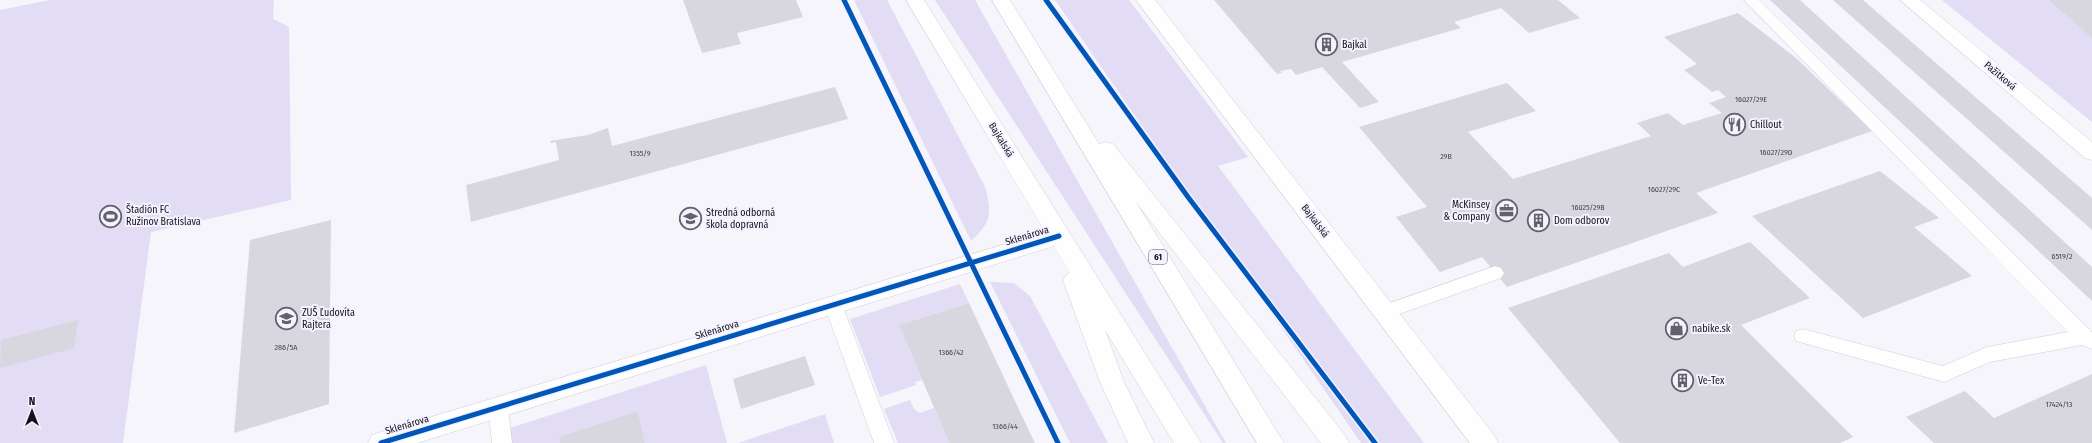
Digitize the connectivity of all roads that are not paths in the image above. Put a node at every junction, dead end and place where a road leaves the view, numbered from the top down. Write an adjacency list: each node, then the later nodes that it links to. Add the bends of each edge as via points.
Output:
1 (915, 0): 8 (main road, Bajkalská)
2 (1001, 0): 6 (main road, 61)
3 (1145, 0): 11 (main road, Bajkalská)
4 (1751, 0): 13 (lane)
5 (1909, 0): 7 (main road, Pažítková)
6 (1044, 72): 20 (main road, 61); 21 (main road)
7 (2092, 153)
8 (1059, 236): 10 (main road, Sklenárova); 18 (main road, via 1112,382); 19 (main road, Bajkalská)
9 (1495, 273): 11 (lane)
10 (833, 304): 14 (main road, Sklenárova); 17 (lane)
11 (1385, 312): 22 (main road, Bajkalská)
12 (1802, 336): 13 (lane, via 1944,374 1986,355)
13 (2088, 339)
14 (498, 407): 15 (main road, Sklenárova); 16 (lane)
15 (381, 443)
16 (502, 443)
17 (884, 443)
18 (1141, 443)
19 (1188, 443)
20 (1271, 443)
21 (1336, 443)
22 (1485, 443)

